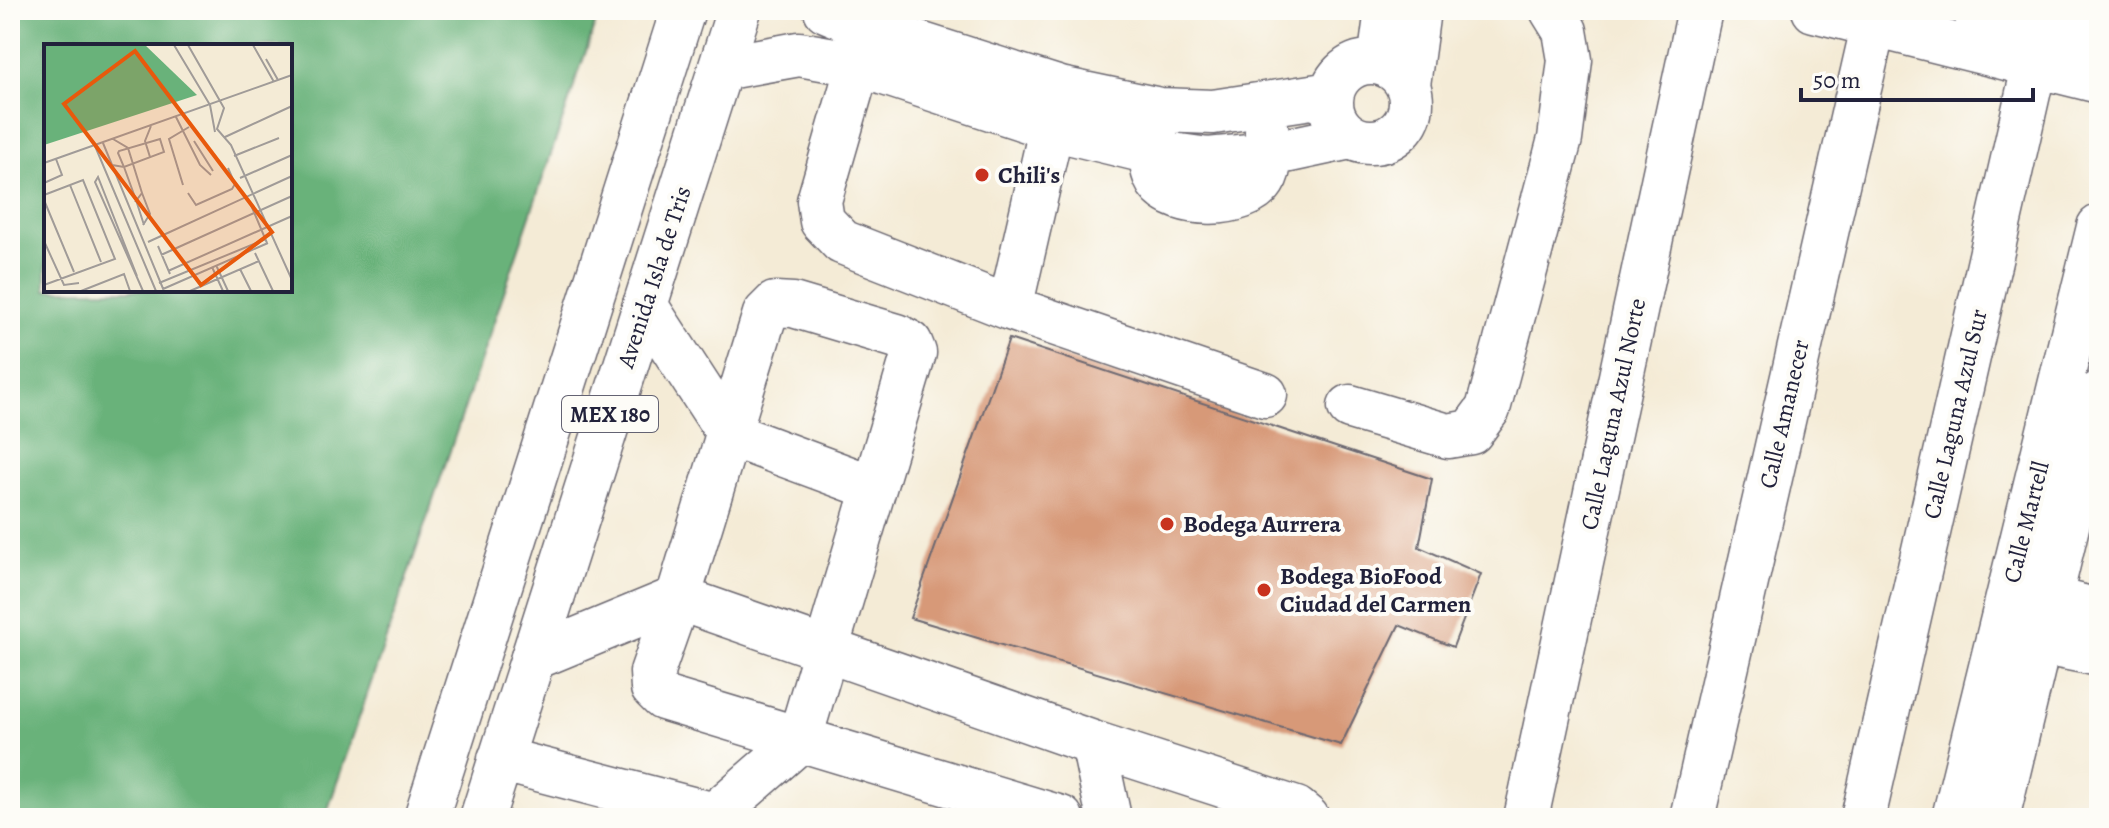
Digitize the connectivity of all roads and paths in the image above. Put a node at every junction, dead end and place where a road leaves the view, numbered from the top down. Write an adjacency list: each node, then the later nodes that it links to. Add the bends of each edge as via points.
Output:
1 (683, 10): 45 (street, MEX 180)
2 (739, 10): 14 (street, Avenida Isla de Tris / MEX 180)
3 (826, 10): 13 (street)
4 (1387, 10): 15 (street)
5 (1418, 10): 15 (street)
6 (1552, 10): 29 (street, via 1565,31 1570,60 1560,139 1488,409 1471,432 1448,436)
7 (1700, 10): 50 (street, Calle Laguna Azul Norte)
8 (1814, 10): 10 (street)
9 (1974, 10): 11 (street)
10 (1875, 18): 11 (street); 51 (street, Calle Amanecer)
11 (2041, 34): 12 (street); 16 (street); 52 (street, Calle Laguna Azul Sur)
12 (2099, 41)
13 (863, 46): 14 (street); 19 (street); 26 (street, via 819,201 822,221 842,242)
14 (721, 68): 25 (street, Avenida Isla de Tris / MEX 180)
15 (1394, 73): 17 (street, via 1366,61 1344,72); 21 (street, via 1412,97 1407,122 1375,143)
16 (2099, 81)
17 (1331, 94): 18 (street); 21 (street, via 1334,119)
18 (1262, 106): 20 (street, via 1213,112); 23 (street)
19 (1056, 108): 20 (street); 22 (street); 26 (street)
20 (1160, 110): 22 (street)
21 (1350, 137): 23 (street)
22 (1151, 152): 23 (street, via 1157,181 1176,197 1204,202 1238,199 1263,182)
23 (1271, 154)
24 (2099, 227): 32 (street, Calle Martell)
25 (645, 305): 30 (street); 39 (street, Avenida Isla de Tris / MEX 180)
26 (1010, 308): 28 (street)
27 (2099, 393): 32 (street, Calle Martell)
28 (1265, 395)
29 (1350, 407)
30 (729, 434): 31 (street); 31 (street, via 765,314 775,304 897,336 910,343 914,353); 33 (street)
31 (874, 488): 37 (street)
32 (2053, 498): 34 (street, Calle Martell); 40 (street, Calle Martell)
33 (678, 598): 37 (street); 39 (street); 41 (street, via 652,672 653,688 663,698)
34 (2048, 599): 35 (street); 36 (street, Calle Martell)
35 (2099, 611)
36 (2038, 642): 38 (street); 40 (street, Calle Martell)
37 (826, 650): 41 (street); 42 (street)
38 (2099, 654)
39 (533, 658): 43 (street, Avenida Isla de Tris / MEX 180)
40 (2003, 703): 53 (street, Calle Martell); 54 (street, Calle Martell)
41 (799, 741): 44 (street); 47 (street)
42 (1093, 743): 48 (street); 49 (street, via 1296,809)
43 (500, 759): 44 (street); 46 (street, Avenida Isla de Tris / MEX 180)
44 (720, 816)
45 (426, 818)
46 (482, 818)
47 (1061, 818)
48 (1109, 818)
49 (1307, 818)
50 (1526, 818)
51 (1692, 818)
52 (1863, 818)
53 (1954, 818)
54 (1997, 818)

